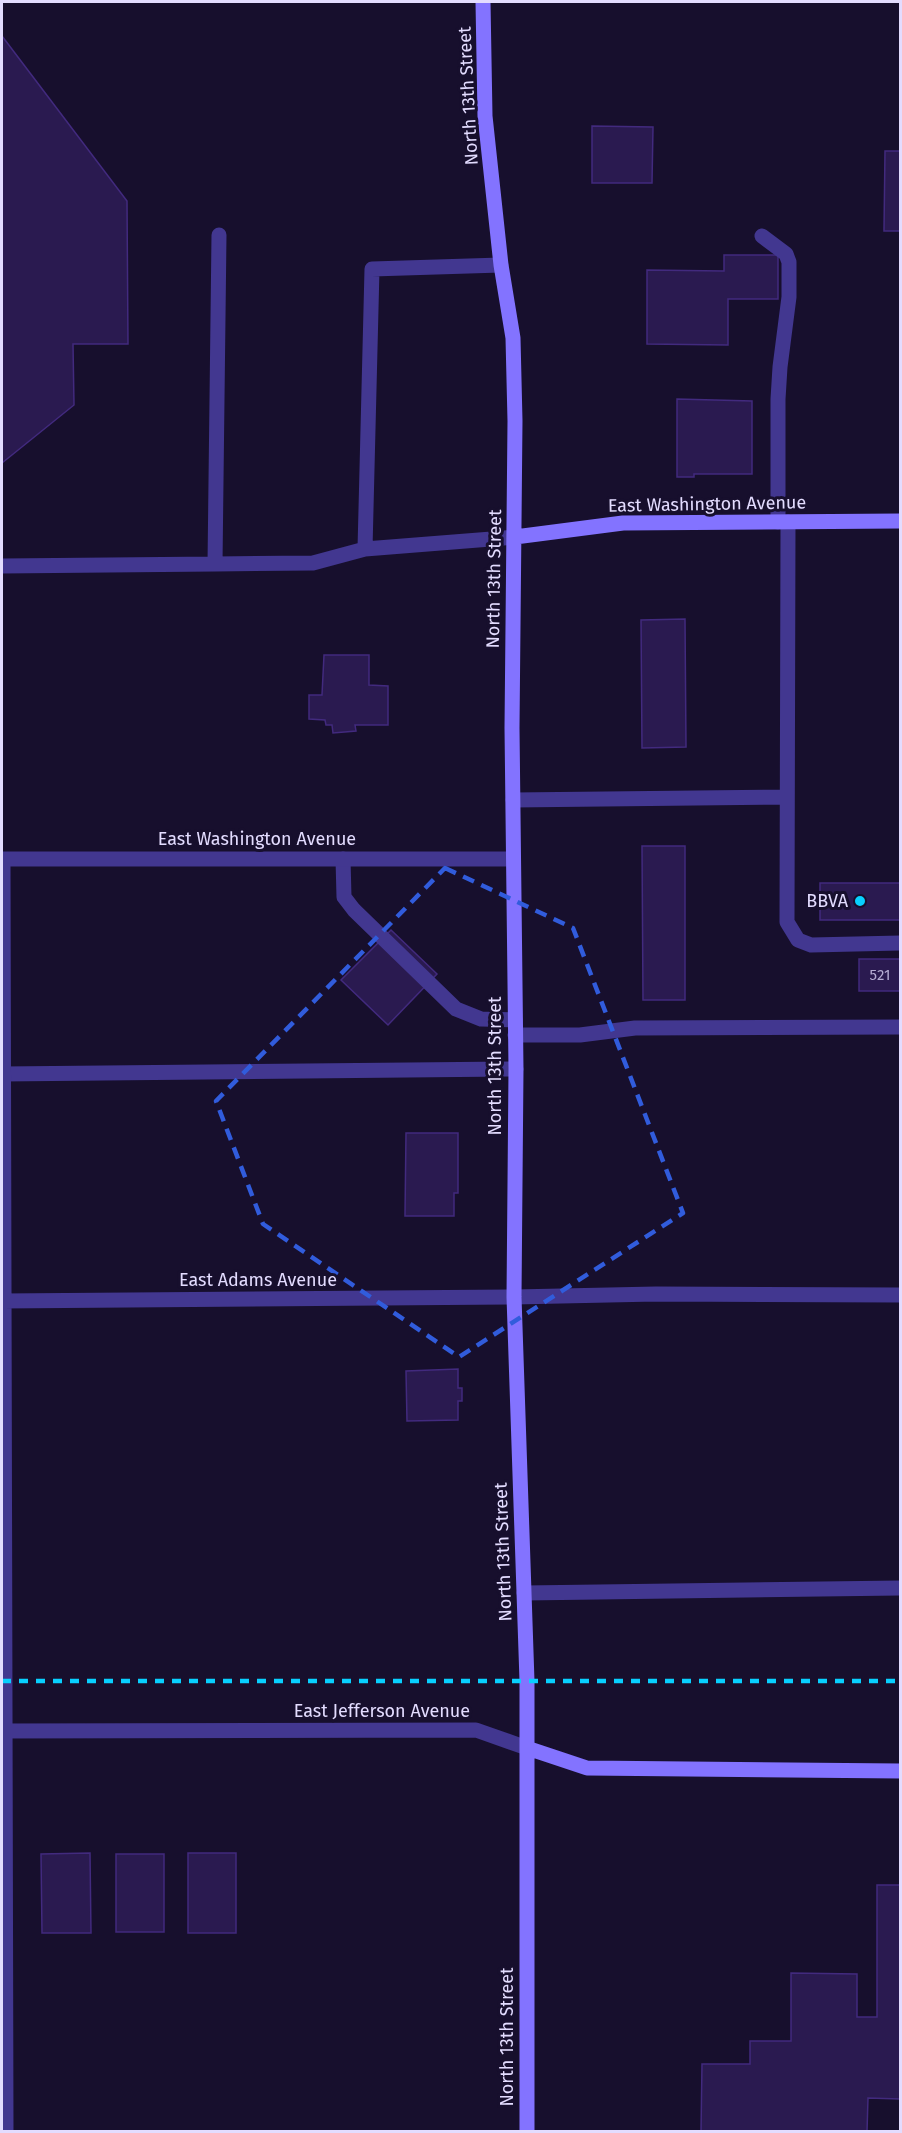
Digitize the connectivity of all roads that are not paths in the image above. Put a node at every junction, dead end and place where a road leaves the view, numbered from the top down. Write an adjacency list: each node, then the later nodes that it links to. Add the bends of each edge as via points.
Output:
1 (483, 2): 4 (street, North 13th Street, via 485,116)
2 (219, 235): 9 (street)
3 (762, 236): 6 (street, via 786,254 789,262 778,399)
4 (501, 265): 7 (street, North 13th Street, via 513,338); 8 (street, via 372,269)
5 (900, 521): 6 (street, East Washington Avenue)
6 (783, 522): 7 (street, East Washington Avenue, via 623,523); 11 (street)
7 (515, 537): 8 (street); 12 (street, North 13th Street)
8 (365, 549): 9 (street, via 314,563)
9 (215, 564): 10 (street)
10 (2, 566)
11 (787, 797): 12 (street); 16 (street, via 787,922 798,940 811,945)
12 (513, 800): 15 (street, North 13th Street)
13 (2, 859): 14 (street, East Washington Avenue); 20 (street)
14 (343, 859): 15 (street, East Washington Avenue); 18 (street, via 344,897 354,910 456,1009)
15 (513, 859): 18 (street, North 13th Street)
16 (900, 943)
17 (900, 1026): 18 (street, via 635,1028 580,1035)
18 (515, 1027): 19 (street, North 13th Street)
19 (516, 1069): 20 (street); 22 (street, North 13th Street)
20 (2, 1074): 23 (street)
21 (900, 1295): 22 (street, East Adams Avenue)
22 (514, 1297): 23 (street, East Adams Avenue); 26 (street, North 13th Street)
23 (2, 1301): 24 (street)
24 (3, 1507): 27 (street)
25 (900, 1588): 26 (street)
26 (524, 1593): 28 (street, North 13th Street)
27 (3, 1731): 28 (street, East Jefferson Avenue, via 476,1730); 30 (street)
28 (526, 1748): 29 (street, East Jefferson Avenue, via 586,1768); 31 (street, North 13th Street)
29 (900, 1771)
30 (6, 2132)
31 (526, 2132)

